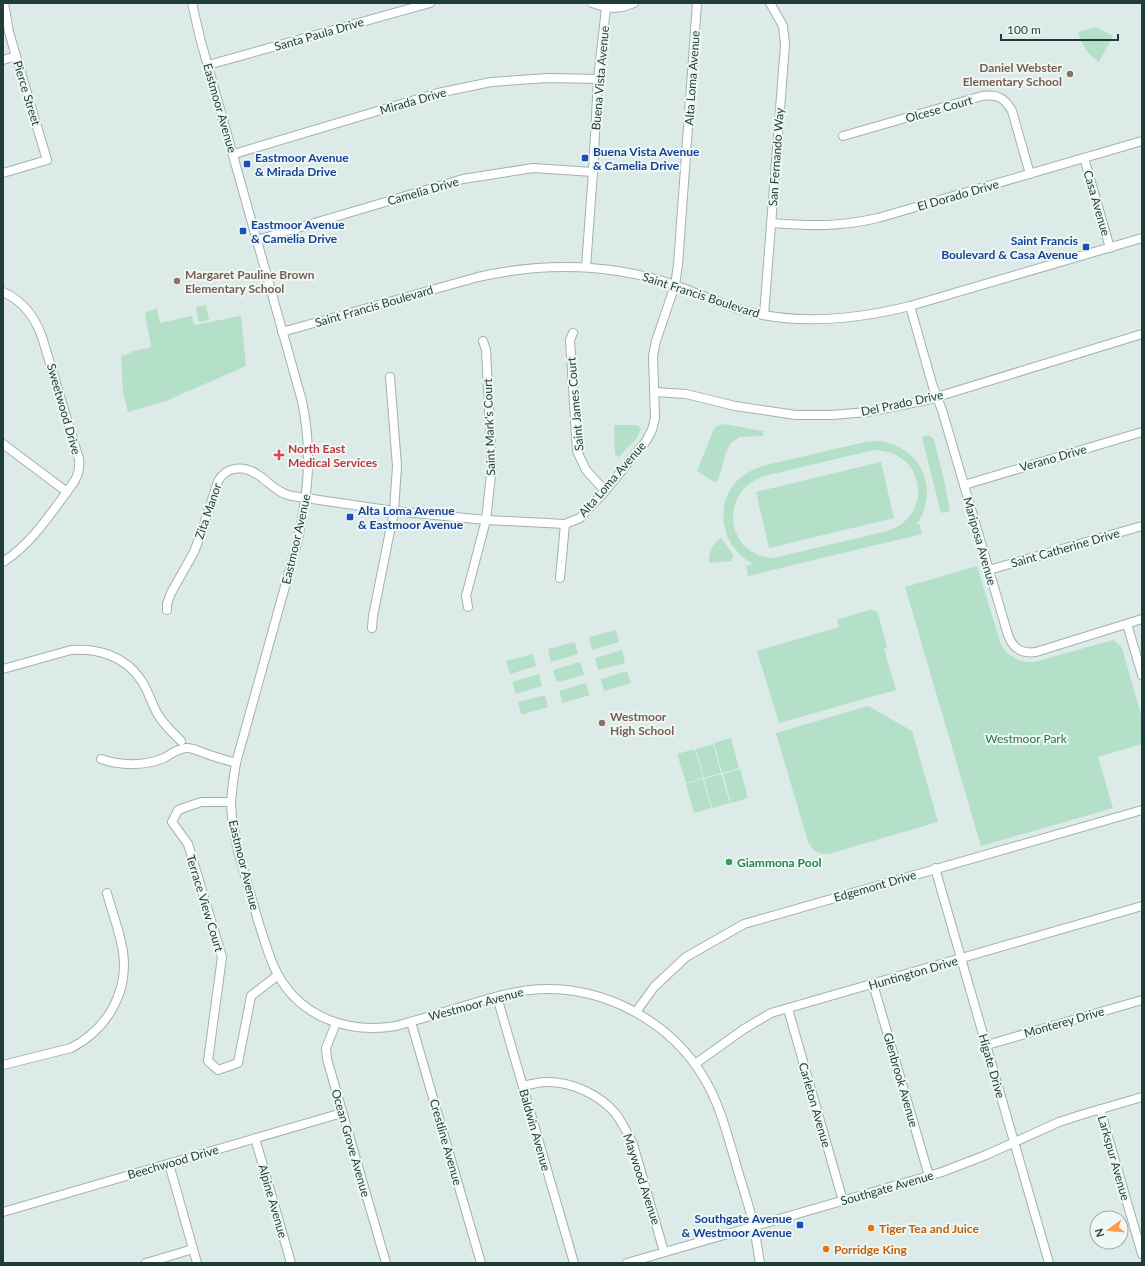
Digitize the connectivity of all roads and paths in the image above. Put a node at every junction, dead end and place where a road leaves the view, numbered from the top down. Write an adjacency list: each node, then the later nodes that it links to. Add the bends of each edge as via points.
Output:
1 (4, 3): 9 (street, Pierce Street)
2 (192, 3): 11 (street, Eastmoor Avenue)
3 (430, 3): 11 (street, Santa Paula Drive)
4 (592, 3): 8 (street)
5 (634, 3): 8 (street, via 622,8)
6 (697, 3): 25 (street, Alta Loma Avenue)
7 (770, 3): 20 (street, San Fernando Way, via 783,26 785,45)
8 (606, 8): 12 (street, Buena Vista Avenue)
9 (16, 56): 10 (street); 18 (street, Pierce Street, via 47,160)
10 (3, 60)
11 (208, 66): 15 (street, Eastmoor Avenue)
12 (598, 79): 15 (street, Mirada Drive, via 548,78 491,82 438,93); 17 (street, Buena Vista Avenue)
13 (843, 136): 19 (street, Olcese Court, via 990,95 999,97 1012,111)
14 (1142, 141): 16 (street, El Dorado Drive)
15 (234, 154): 22 (street, Eastmoor Avenue)
16 (1084, 158): 19 (street, El Dorado Drive); 23 (street, Casa Avenue)
17 (593, 172): 22 (street, Camelia Drive, via 533,168 463,180); 24 (street, Buena Vista Avenue)
18 (3, 173)
19 (1030, 174): 20 (street, El Dorado Drive, via 861,222 824,226)
20 (771, 223): 28 (street, San Fernando Way)
21 (1142, 238): 23 (street, Saint Francis Boulevard)
22 (257, 240): 29 (street, Eastmoor Avenue)
23 (1110, 248): 27 (street, Saint Francis Boulevard)
24 (586, 267): 25 (street, Saint Francis Boulevard, via 633,273); 29 (street, Saint Francis Boulevard, via 544,266 500,272)
25 (675, 286): 28 (street, Saint Francis Boulevard, via 740,310); 34 (street, Alta Loma Avenue, via 653,356)
26 (3, 292): 40 (street, Sweetwood Drive, via 26,308 42,336 79,459 78,475)
27 (910, 306): 28 (street, Saint Francis Boulevard, via 860,317 837,319); 35 (street, Mariposa Avenue)
28 (764, 315)
29 (282, 332): 41 (street, Eastmoor Avenue, via 306,421 309,471)
30 (573, 333): 39 (street, Saint James Court, via 570,340 577,451 586,470)
31 (1142, 334): 35 (street, Del Prado Drive)
32 (483, 341): 43 (street, Saint Mark's Court, via 486,350 492,466)
33 (390, 377): 42 (street, via 397,466)
34 (655, 392): 35 (street, Del Prado Drive, via 686,394 735,406 796,415 867,412); 39 (street, Alta Loma Avenue, via 655,418 652,430 646,441)
35 (937, 397): 38 (street, Mariposa Avenue)
36 (1142, 432): 38 (street, Verano Drive)
37 (3, 444): 40 (street)
38 (964, 484): 47 (street, Mariposa Avenue)
39 (605, 490): 44 (street, Alta Loma Avenue, via 580,518)
40 (66, 492): 46 (street, Sweetwood Drive, via 33,536)
41 (306, 499): 42 (street, Alta Loma Avenue); 50 (street, Zita Manor, via 285,494 252,471 238,468 226,472 218,481 202,531 184,572 171,593); 58 (street, Eastmoor Avenue, via 296,547)
42 (394, 511): 43 (street, Alta Loma Avenue); 53 (street)
43 (486, 520): 44 (street, Alta Loma Avenue); 49 (street, Saint Mark's Court, via 466,596)
44 (565, 524): 48 (street)
45 (1142, 526): 47 (street, Saint Catherine Drive)
46 (3, 562)
47 (989, 570): 52 (street, Mariposa Avenue, via 1010,641 1019,650 1036,652)
48 (560, 578)
49 (468, 607)
50 (166, 610)
51 (1142, 619): 52 (street, Mariposa Avenue)
52 (1127, 624): 55 (street)
53 (372, 628)
54 (3, 669): 56 (street, via 71,650 97,650 109,654 136,673 163,722)
55 (1142, 675)
56 (183, 744): 57 (street, via 160,759 144,764 120,764); 58 (street, via 216,758)
57 (101, 759)
58 (236, 763): 59 (street, Eastmoor Avenue)
59 (231, 802): 65 (street, Eastmoor Avenue, via 238,850 268,951); 65 (street, Terrace View Court, via 201,802 178,810 172,822 188,844 222,957 208,1061 218,1070 238,1063 251,996)
60 (1142, 810): 61 (street, Edgemont Drive)
61 (935, 868): 64 (street, Higate Drive); 70 (street, Edgemont Drive, via 744,924 686,957 654,987)
62 (107, 893): 75 (street, via 120,939 124,968 119,995 108,1018 90,1036 71,1048)
63 (1142, 906): 64 (street, Huntington Drive)
64 (961, 959): 66 (street, Huntington Drive); 73 (street, Higate Drive)
65 (278, 975): 72 (street, Eastmoor Avenue, via 303,1005)
66 (874, 984): 69 (street, Huntington Drive); 83 (street, Glenbrook Avenue)
67 (497, 997): 70 (street, Westmoor Avenue, via 531,990 568,990 602,998); 71 (street, Westmoor Avenue); 76 (street, Baldwin Avenue)
68 (1142, 1000): 73 (street, Monterey Drive)
69 (788, 1009): 74 (street, Huntington Drive, via 771,1013 757,1021); 84 (street, Carleton Avenue)
70 (636, 1012): 74 (street, Westmoor Avenue, via 669,1035)
71 (411, 1022): 72 (street, Westmoor Avenue, via 373,1029); 94 (street, Crestline Avenue)
72 (336, 1023): 79 (street, Ocean Grove Avenue, via 326,1053)
73 (987, 1045): 81 (street, Higate Drive)
74 (695, 1064): 86 (street, Westmoor Avenue, via 718,1106)
75 (3, 1065)
76 (523, 1086): 88 (street, Maywood Avenue, via 547,1082 576,1087 590,1093 616,1114 633,1144); 95 (street, Baldwin Avenue)
77 (1142, 1097): 78 (street, Southgate Avenue)
78 (1100, 1109): 81 (street, Southgate Avenue, via 1055,1124); 89 (street, Larkspur Avenue)
79 (342, 1113): 80 (street, Beechwood Drive); 93 (street, Ocean Grove Avenue)
80 (255, 1138): 82 (street, Beechwood Drive); 92 (street, Alpine Avenue)
81 (1014, 1142): 83 (street, Southgate Avenue, via 970,1162); 98 (street, Higate Drive)
82 (169, 1164): 85 (street, Beechwood Drive); 87 (street)
83 (929, 1176): 84 (street, Southgate Avenue)
84 (843, 1201): 86 (street, Southgate Avenue)
85 (3, 1212)
86 (754, 1226): 88 (street, Southgate Avenue); 97 (street, Westmoor Avenue)
87 (193, 1249): 90 (street); 91 (street)
88 (664, 1252): 96 (street, Southgate Avenue)
89 (1142, 1254)
90 (146, 1263)
91 (198, 1263)
92 (291, 1263)
93 (386, 1263)
94 (481, 1263)
95 (574, 1263)
96 (627, 1263)
97 (760, 1263)
98 (1050, 1263)

